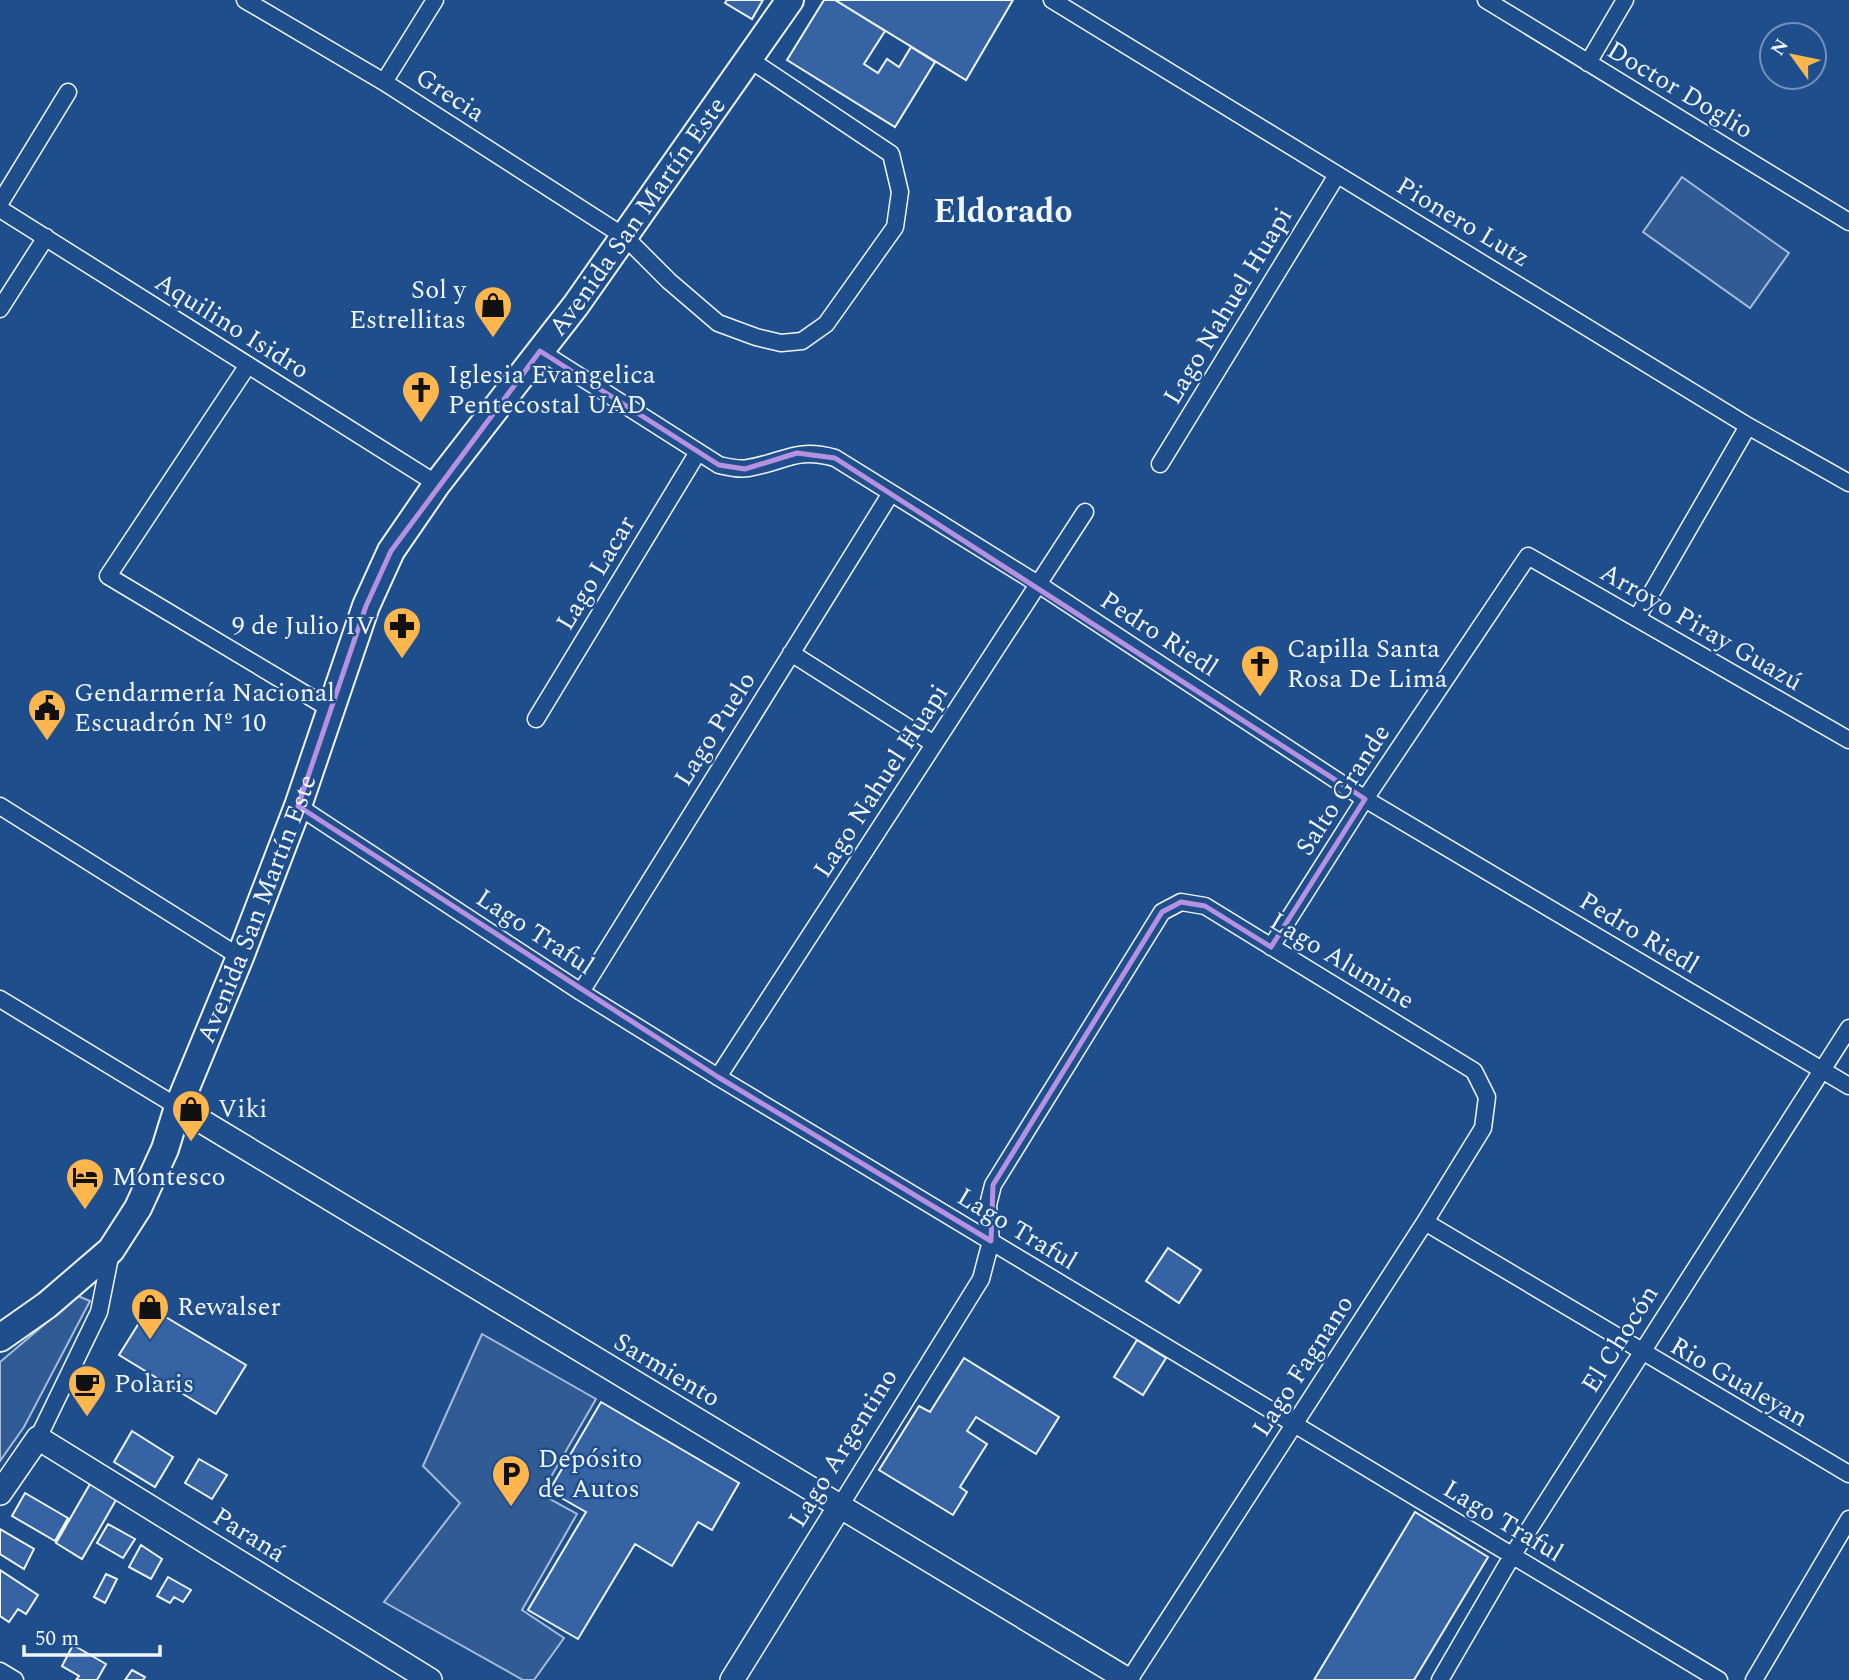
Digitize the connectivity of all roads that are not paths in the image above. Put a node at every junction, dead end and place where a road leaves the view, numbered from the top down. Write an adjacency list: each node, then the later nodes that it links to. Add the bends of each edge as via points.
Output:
1 (245, 0): 9 (street, Grecia)
2 (435, 0): 9 (street)
3 (790, 0): 7 (main road, Avenida San Martín Este)
4 (1052, 0): 11 (street, Pionero Lutz)
5 (1486, 0): 8 (street, Doctor Doglio)
6 (1625, 0): 8 (street)
7 (750, 59): 16 (main road, Avenida San Martín Este); 16 (street, Grecia, via 891,154 900,192 895,227 826,324 803,341 780,343 718,323)
8 (1587, 63): 14 (street, Doctor Doglio)
9 (384, 82): 16 (street, Grecia)
10 (68, 92): 12 (street)
11 (1337, 174): 20 (street, Pionero Lutz); 22 (street, Lago Nahuel Huapi)
12 (0, 202)
13 (0, 209): 15 (street, Aquilino Isidro)
14 (1846, 214)
15 (46, 237): 17 (street); 19 (street, Aquilino Isidro)
16 (625, 237): 18 (main road, Avenida San Martín Este)
17 (0, 309)
18 (540, 351): 21 (street, Pedro Riedl); 24 (main road, Avenida San Martín Este)
19 (248, 365): 24 (street, Aquilino Isidro); 31 (street, via 108,576)
20 (1748, 426): 23 (street, Pionero Lutz); 29 (street)
21 (698, 452): 25 (street, Pedro Riedl, via 719,466 745,469 797,453 816,453 835,458); 32 (street, Lago Lacar)
22 (1160, 464)
23 (1849, 483)
24 (437, 484): 31 (main road, Avenida San Martín Este, via 391,551 366,606)
25 (891, 493): 28 (street, Pedro Riedl); 30 (street, Lago Puelo)
26 (1085, 512): 28 (street, Lago Nahuel Huapi)
27 (1528, 556): 29 (street, Arroyo Piray Guazú); 35 (street, Salto Grande)
28 (1038, 584): 34 (street, Lago Nahuel Huapi); 35 (street, Pedro Riedl)
29 (1637, 618): 33 (street, Arroyo Piray Guazú)
30 (791, 653): 34 (street); 40 (street, Lago Puelo)
31 (331, 710): 37 (main road, Avenida San Martín Este)
32 (536, 719)
33 (1849, 740)
34 (934, 744): 45 (street, Lago Nahuel Huapi)
35 (1365, 799): 38 (street, Salto Grande); 43 (street, Pedro Riedl)
36 (0, 806): 39 (street)
37 (298, 806): 39 (main road, Avenida San Martín Este); 40 (street, Lago Traful)
38 (1271, 947): 44 (street, Lago Alumine); 49 (street, Lago Alumine, via 1205,906 1181,902 1162,912 993,1185 988,1205)
39 (240, 957): 47 (main road, Avenida San Martín Este)
40 (581, 992): 45 (street, Lago Traful)
41 (0, 999): 47 (street)
42 (1849, 1028): 43 (street, El Chocón)
43 (1822, 1069): 46 (street, Pedro Riedl); 52 (street, El Chocón)
44 (1474, 1070): 48 (street, Lago Fagnano, via 1487,1097 1483,1128)
45 (718, 1077): 49 (street, Lago Traful)
46 (1849, 1086)
47 (178, 1107): 50 (main road, Avenida San Martín Este, via 138,1209); 57 (main road, Sarmiento)
48 (1425, 1222): 52 (street, Rio Gualeyan); 53 (street, Lago Fagnano)
49 (991, 1241): 53 (street, Lago Traful); 57 (street, Lago Argentino, via 981,1279)
50 (111, 1250): 51 (main road, Avenida San Martín Este); 54 (street, via 99,1312)
51 (0, 1338)
52 (1640, 1352): 55 (street, Rio Gualeyan); 59 (street, El Chocón)
53 (1294, 1425): 59 (street, Lago Traful); 64 (street, Lago Fagnano)
54 (38, 1438): 56 (main road); 62 (main road, Paraná)
55 (1849, 1474)
56 (0, 1493)
57 (839, 1506): 63 (main road, Lago Argentino); 64 (main road, Sarmiento)
58 (1849, 1520): 67 (street)
59 (1512, 1556): 65 (street, El Chocón); 66 (street, Lago Traful)
60 (0, 1671): 61 (street)
61 (15, 1680)
62 (430, 1680)
63 (732, 1680)
64 (1128, 1680)
65 (1440, 1680)
66 (1719, 1680)
67 (1754, 1680)

